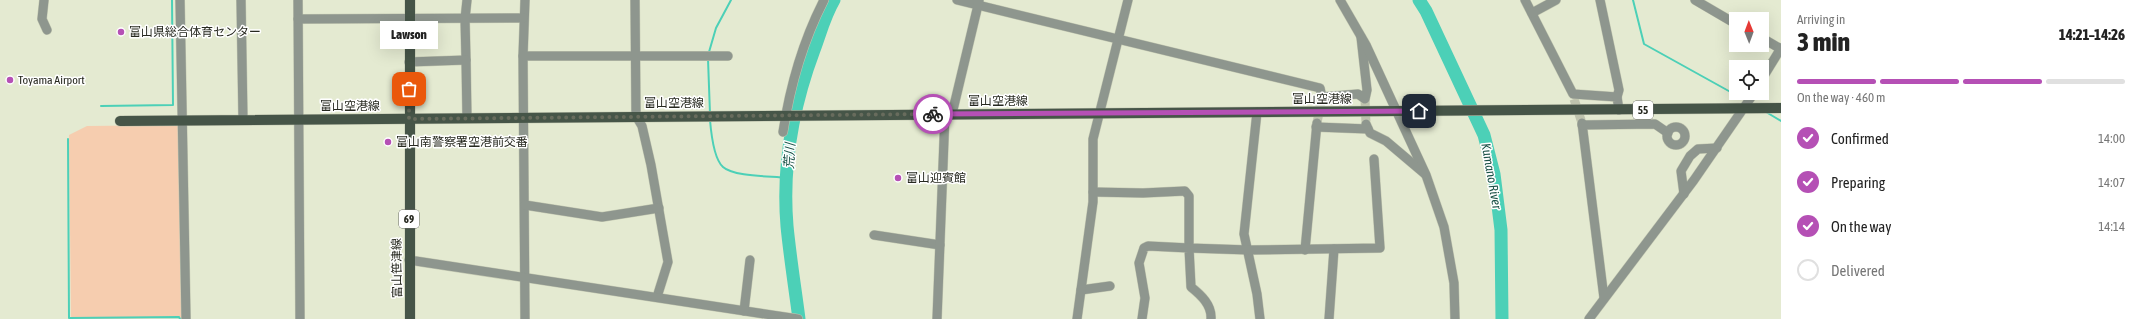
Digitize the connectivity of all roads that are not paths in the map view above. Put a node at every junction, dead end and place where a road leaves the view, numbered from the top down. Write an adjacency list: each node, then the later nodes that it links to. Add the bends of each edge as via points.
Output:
1 (44, 0): 24 (street, via 42,19)
2 (180, 0): 52 (street)
3 (241, 0): 50 (street)
4 (298, 0): 20 (street)
5 (410, 0): 22 (main road, 富山笹津線 / 69)
6 (467, 0): 21 (street)
7 (525, 0): 19 (street)
8 (634, 0): 30 (street)
9 (824, 0): 45 (street, via 806,37)
10 (957, 0): 17 (street)
11 (1128, 0): 26 (street)
12 (1340, 0): 25 (street)
13 (1525, 0): 18 (street)
14 (1556, 0): 18 (street)
15 (1600, 0): 35 (street, via 1619,90)
16 (1694, 0): 23 (street)
17 (979, 3): 26 (street); 44 (street)
18 (1532, 13): 35 (street, via 1574,97)
19 (523, 18): 21 (street); 29 (street)
20 (298, 19): 22 (street); 48 (street)
21 (465, 19): 22 (street); 32 (street)
22 (410, 20): 33 (main road, 富山笹津線 / 69)
23 (1729, 20)
24 (47, 30)
25 (1361, 37): 26 (street, via 1367,90 1365,99 1358,94 1322,97 1320,88); 41 (street)
26 (1118, 39): 43 (street)
27 (1769, 42): 28 (street)
28 (1781, 49): 34 (street)
29 (523, 56): 30 (street); 47 (street)
30 (635, 56): 31 (street); 46 (street)
31 (728, 56)
32 (466, 60): 33 (street); 49 (street)
33 (409, 62): 51 (main road, 富山笹津線 / 69)
34 (1769, 68)
35 (1617, 97): 39 (street)
36 (1750, 100): 38 (street)
37 (1781, 108): 38 (main road, 富山空港線 / 55)
38 (1744, 109): 40 (main road, 富山空港線 / 55); 58 (street)
39 (1619, 110): 40 (main road, 富山空港線 / 55); 41 (main road, 富山空港線 / 55)
40 (1634, 110): 54 (street)
41 (1401, 111): 42 (main road, 富山空港線 / 55); 61 (street)
42 (1257, 112): 43 (main road, 富山空港線 / 55); 70 (street, via 1244,234)
43 (1099, 113): 44 (main road, 富山空港線 / 55); 62 (street, via 1094,139)
44 (948, 114): 45 (main road, 富山空港線 / 55); 67 (street)
45 (785, 115): 46 (main road, 富山空港線 / 55); 55 (street)
46 (636, 116): 47 (main road, 富山空港線 / 55); 65 (street, via 642,126)
47 (524, 117): 49 (main road, 富山空港線 / 55); 64 (street)
48 (298, 118): 50 (main road, 富山空港線 / 55); 51 (main road, 富山空港線 / 55); 81 (street)
49 (467, 118): 51 (main road, 富山空港線 / 55)
50 (243, 119): 52 (main road, 富山空港線 / 55)
51 (409, 119): 72 (main road, 富山笹津線 / 69)
52 (182, 120): 53 (main road, 富山空港線 / 55); 80 (street)
53 (120, 121)
54 (1636, 124): 56 (street, via 1655,124); 78 (street, via 1582,124)
55 (782, 132)
56 (1668, 133): 57 (street, via 1668,141); 57 (street, via 1674,128 1682,130 1684,138)
57 (1679, 144): 59 (street)
58 (1717, 148): 59 (street, via 1698,149); 63 (street)
59 (1690, 156): 63 (street, via 1681,171)
60 (1374, 159): 69 (street, via 1380,248)
61 (1426, 175): 71 (street, via 1386,141 1370,134 1367,126 1317,125); 91 (street, via 1444,227 1454,283)
62 (1093, 192): 68 (street, via 1185,191 1189,196); 76 (street)
63 (1684, 194): 78 (street)
64 (525, 204): 65 (street, via 602,217); 74 (street)
65 (659, 208): 77 (street, via 668,262)
66 (874, 235): 67 (street)
67 (940, 245): 85 (street)
68 (1189, 248): 70 (street); 87 (street, via 1144,248 1139,263 1145,298); 88 (street, via 1191,288 1203,296 1212,313)
69 (1334, 249): 71 (street); 90 (street)
70 (1249, 250): 71 (street); 89 (street)
71 (1305, 250)
72 (409, 260): 74 (street); 82 (main road, 富山笹津線 / 69)
73 (750, 260): 79 (street)
74 (525, 277): 77 (street); 83 (street)
75 (1110, 286): 76 (street)
76 (1081, 290): 86 (street)
77 (657, 297): 79 (street)
78 (1604, 298): 92 (street)
79 (744, 311): 84 (street)
80 (186, 319)
81 (300, 319)
82 (410, 319)
83 (525, 319)
84 (798, 319)
85 (937, 319)
86 (1077, 319)
87 (1142, 319)
88 (1211, 319)
89 (1260, 319)
90 (1329, 319)
91 (1455, 319)
92 (1589, 319)

